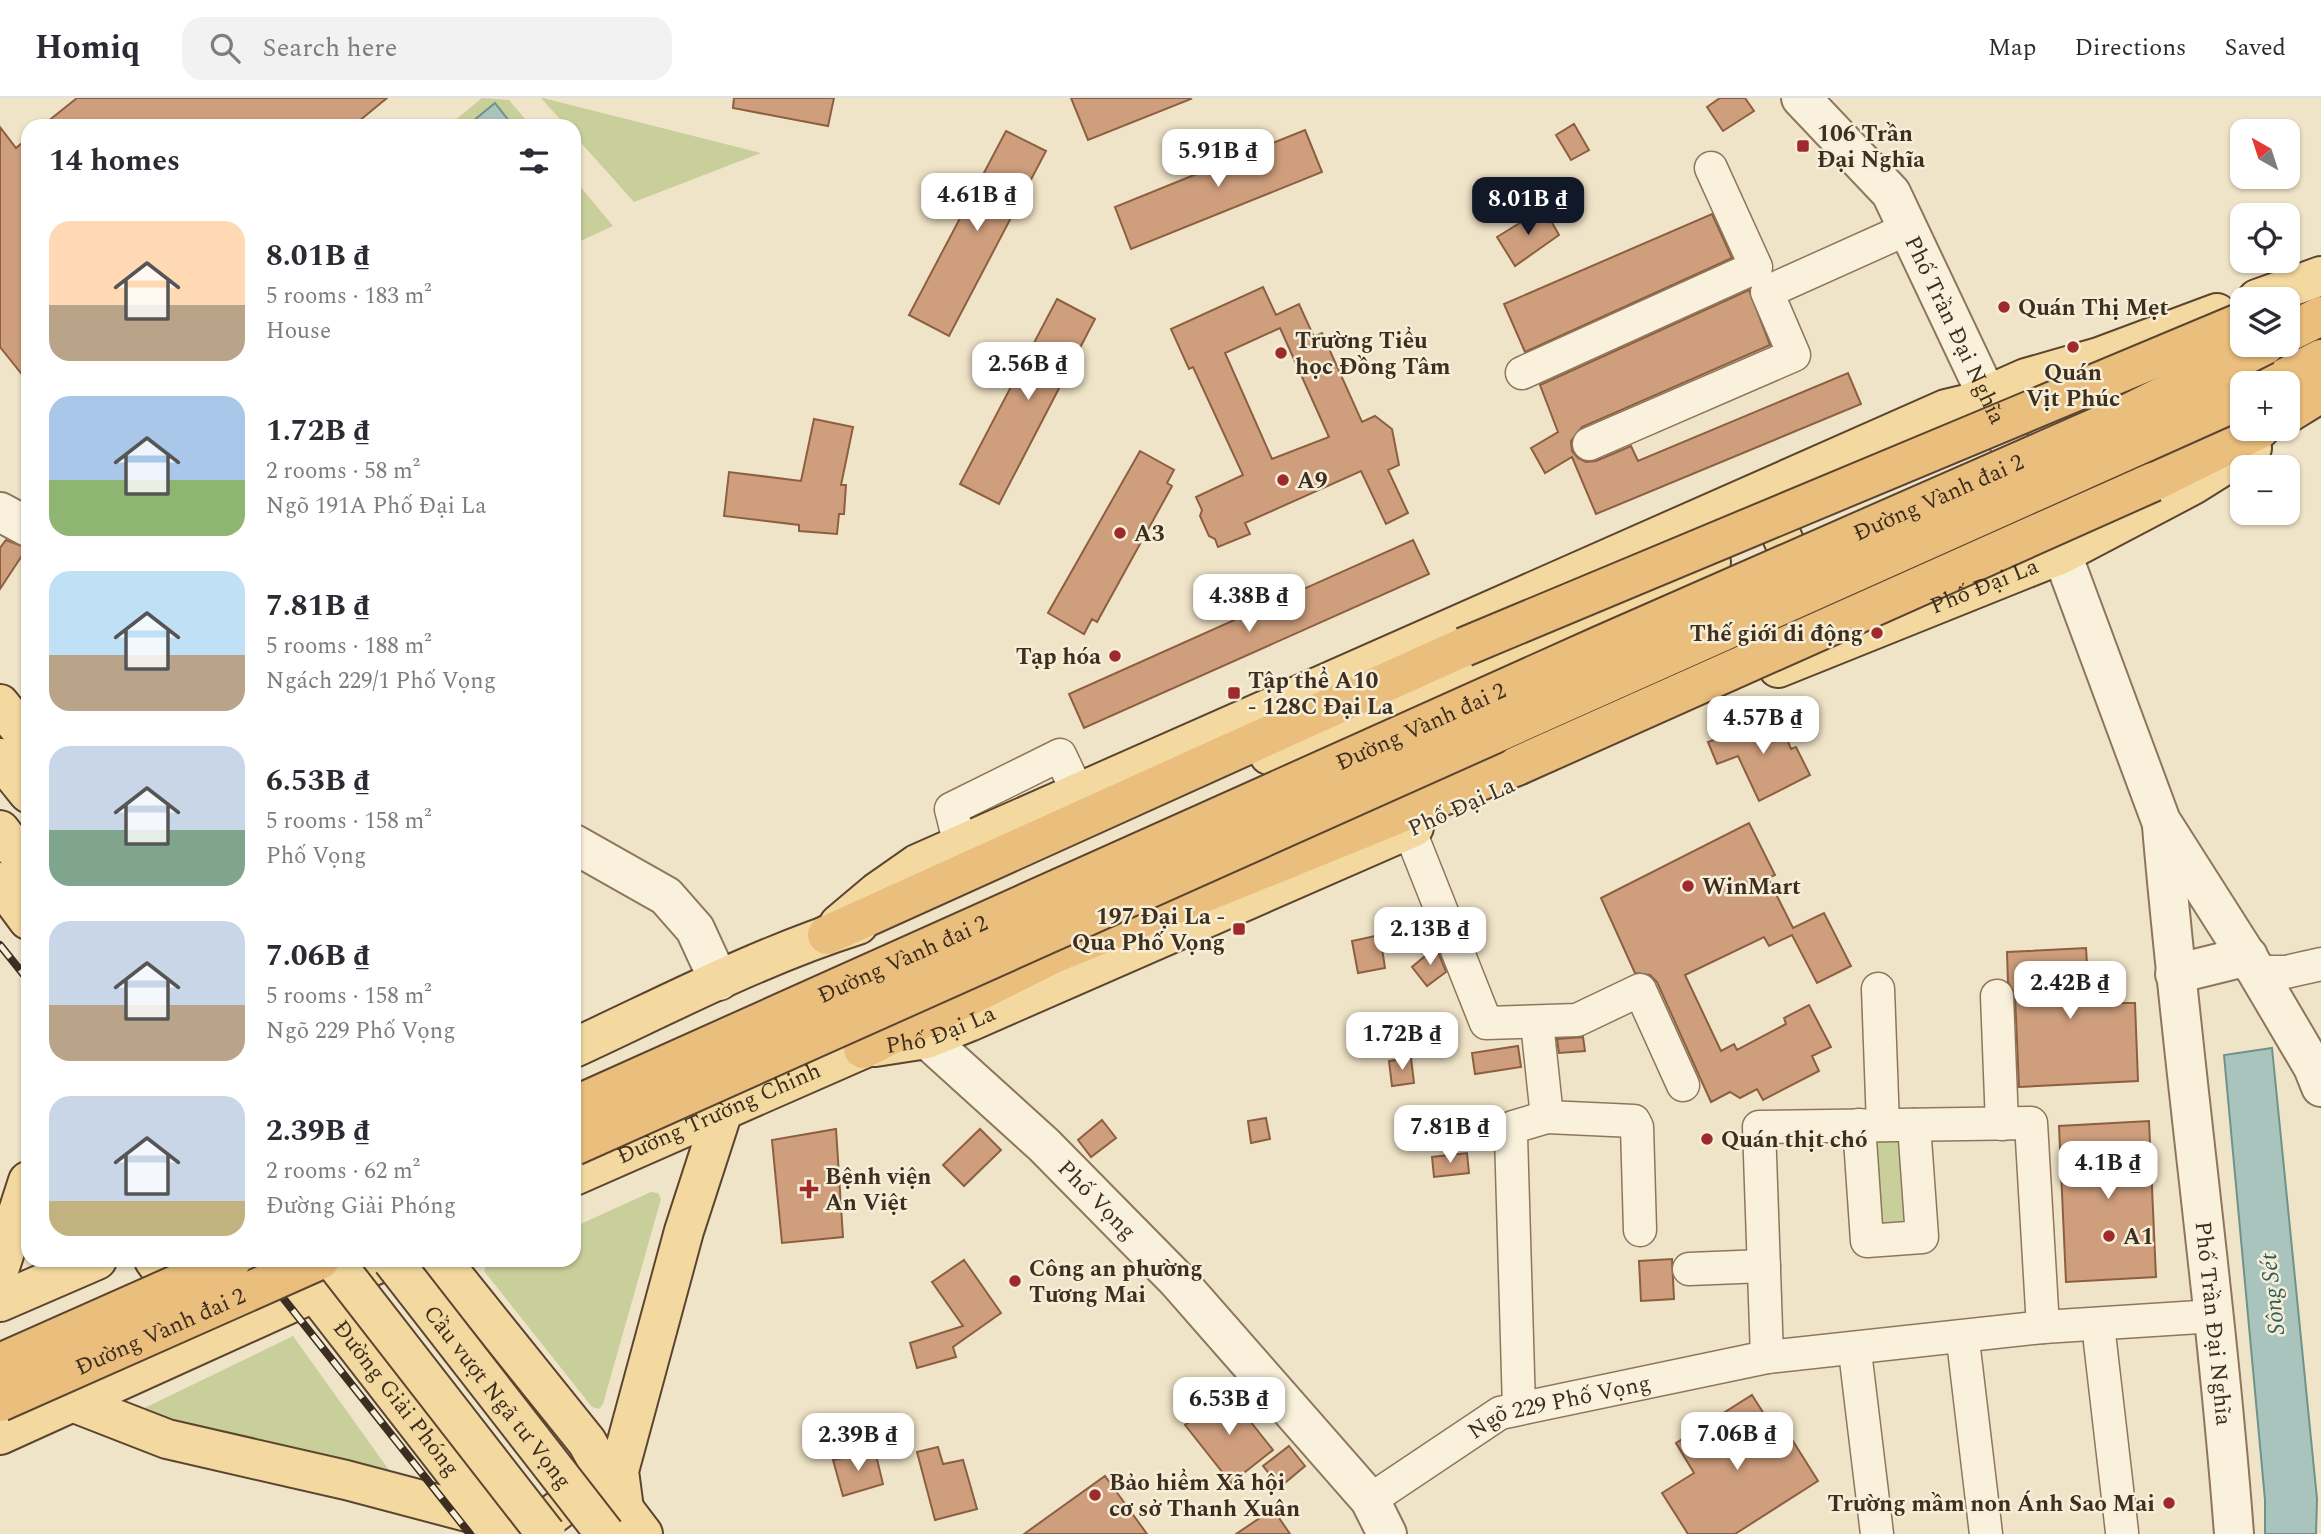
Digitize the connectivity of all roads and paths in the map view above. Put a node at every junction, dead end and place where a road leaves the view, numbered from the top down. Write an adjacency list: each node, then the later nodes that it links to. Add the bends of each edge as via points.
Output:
1 (1801, 98): 3 (street, Phố Trần Đại Nghĩa, via 1891,193)
2 (1711, 168): 4 (street)
3 (1907, 229): 4 (street); 15 (street, Phố Trần Đại Nghĩa)
4 (1762, 280): 13 (street); 25 (street, via 1794,355)
5 (2230, 308): 15 (main road, via 2099,357 2026,377)
6 (2321, 316): 7 (highway)
7 (2300, 326)
8 (2230, 327): 49 (highway, bridge, via 1464,647)
9 (2230, 329): 22 (main road, via 2171,364)
10 (2240, 357): 62 (highway, Đường Vành đai 2, bridge, via 2112,421)
11 (2321, 359): 12 (highway)
12 (2298, 371)
13 (1522, 373)
14 (2321, 393): 16 (main road); 18 (highway)
15 (1987, 395): 22 (street, Phố Trần Đại Nghĩa); 31 (main road)
16 (2300, 400)
17 (2230, 403): 68 (highway, Đường Vành đai 2, bridge)
18 (2300, 407)
19 (2321, 408): 20 (main road, Phố Đại La)
20 (2300, 420)
21 (2230, 423): 26 (main road, Phố Đại La, via 2190,436)
22 (2007, 436): 26 (street, Phố Trần Đại Nghĩa); 29 (main road)
23 (2236, 441): 59 (highway, bridge, via 1517,766 1051,955)
24 (2264, 441): 30 (main road, Phố Đại La, via 2193,485)
25 (1590, 444)
26 (2039, 505): 30 (street, Phố Trần Đại Nghĩa); 33 (main road, Phố Đại La)
27 (0, 512): 28 (street)
28 (21, 523)
29 (1779, 530): 32 (main road); 33 (main road)
30 (2062, 554): 36 (main road, Phố Đại La); 41 (street, Phố Trần Đại Nghĩa)
31 (1611, 555): 32 (main road); 40 (main road)
32 (1659, 586): 49 (main road, via 937,901)
33 (1813, 606): 34 (main road, Phố Đại La)
34 (1710, 653): 36 (main road); 59 (main road, Phố Đại La, via 1305,824 1032,946 920,1005)
35 (0, 704): 37 (main road)
36 (1689, 706): 44 (main road, Phố Đại La)
37 (21, 730)
38 (0, 758): 39 (main road)
39 (21, 784)
40 (1078, 793): 42 (main road); 42 (street, via 1060,755)
41 (2161, 821): 50 (street, Phố Trần Đại Nghĩa); 52 (street, Phố Trần Đại Nghĩa)
42 (955, 827): 49 (main road, via 917,864)
43 (0, 830): 46 (main road)
44 (1409, 830): 56 (street, via 1486,1023); 57 (main road, Phố Đại La)
45 (581, 848): 53 (street, via 666,897 695,929)
46 (21, 857)
47 (0, 882): 48 (main road)
48 (21, 910)
49 (827, 935): 53 (main road)
50 (2253, 964): 51 (street, via 2286,972); 52 (street); 61 (street, Phố Trần Đại Nghĩa)
51 (2321, 964)
52 (2175, 974): 83 (street, Phố Trần Đại Nghĩa)
53 (719, 981): 58 (main road)
54 (1878, 989): 66 (street)
55 (1997, 996): 65 (street)
56 (1537, 1023): 60 (street, via 1577,1020 1640,990); 64 (street)
57 (928, 1039): 59 (main road, Phố Đại La); 96 (street, Phố Vọng, via 1044,1145 1169,1272)
58 (581, 1045)
59 (863, 1049): 63 (main road, Đường Trường Chinh)
60 (1684, 1085)
61 (2321, 1087)
62 (581, 1103)
63 (723, 1111): 69 (main road, Đường Trường Chinh); 98 (main road, via 680,1244 619,1471)
64 (1547, 1117): 71 (street, via 1634,1121); 93 (street, via 1520,1123 1511,1135)
65 (2002, 1124): 67 (street); 84 (street, via 2031,1123)
66 (1871, 1125): 67 (street); 67 (street, via 1867,1241 1922,1237); 72 (street, via 1759,1127)
67 (1914, 1125)
68 (581, 1143)
69 (581, 1173)
70 (21, 1202): 73 (main road)
71 (1640, 1230)
72 (1764, 1266): 80 (street); 88 (street)
73 (0, 1267)
74 (81, 1267): 82 (main road)
75 (159, 1267): 85 (main road)
76 (216, 1267): 90 (highway, Đường Vành đai 2, bridge)
77 (346, 1267): 81 (main road)
78 (398, 1267): 98 (main road, Cầu vượt Ngã tư Vọng, bridge)
79 (447, 1267): 95 (main road, via 587,1442)
80 (1689, 1269)
81 (323, 1271): 85 (main road); 91 (highway, Đường Vành đai 2, bridge); 97 (main road, Đường Giải Phóng); 100 (main road, Cầu vượt Ngã tư Vọng, bridge)
82 (0, 1302)
83 (2215, 1316): 84 (street, Ngõ 229 Phố Vọng); 105 (street, Phố Trần Đại Nghĩa)
84 (2043, 1327): 88 (street, Ngõ 229 Phố Vọng)
85 (211, 1339): 92 (main road)
86 (2100, 1342): 104 (street)
87 (1964, 1349): 103 (street)
88 (1767, 1357): 93 (street, Ngõ 229 Phố Vọng)
89 (1856, 1360): 102 (street)
90 (0, 1363)
91 (0, 1402)
92 (72, 1402): 94 (main road); 97 (main road, via 167,1439 346,1480)
93 (1520, 1408): 96 (street, Ngõ 229 Phố Vọng, via 1500,1413)
94 (0, 1435)
95 (605, 1475): 98 (main road); 99 (main road)
96 (1370, 1500): 101 (street, Phố Vọng)
97 (497, 1526)
98 (624, 1526)
99 (527, 1534)
100 (546, 1534)
101 (1387, 1534)
102 (1877, 1534)
103 (1986, 1534)
104 (2125, 1534)
105 (2234, 1534)

